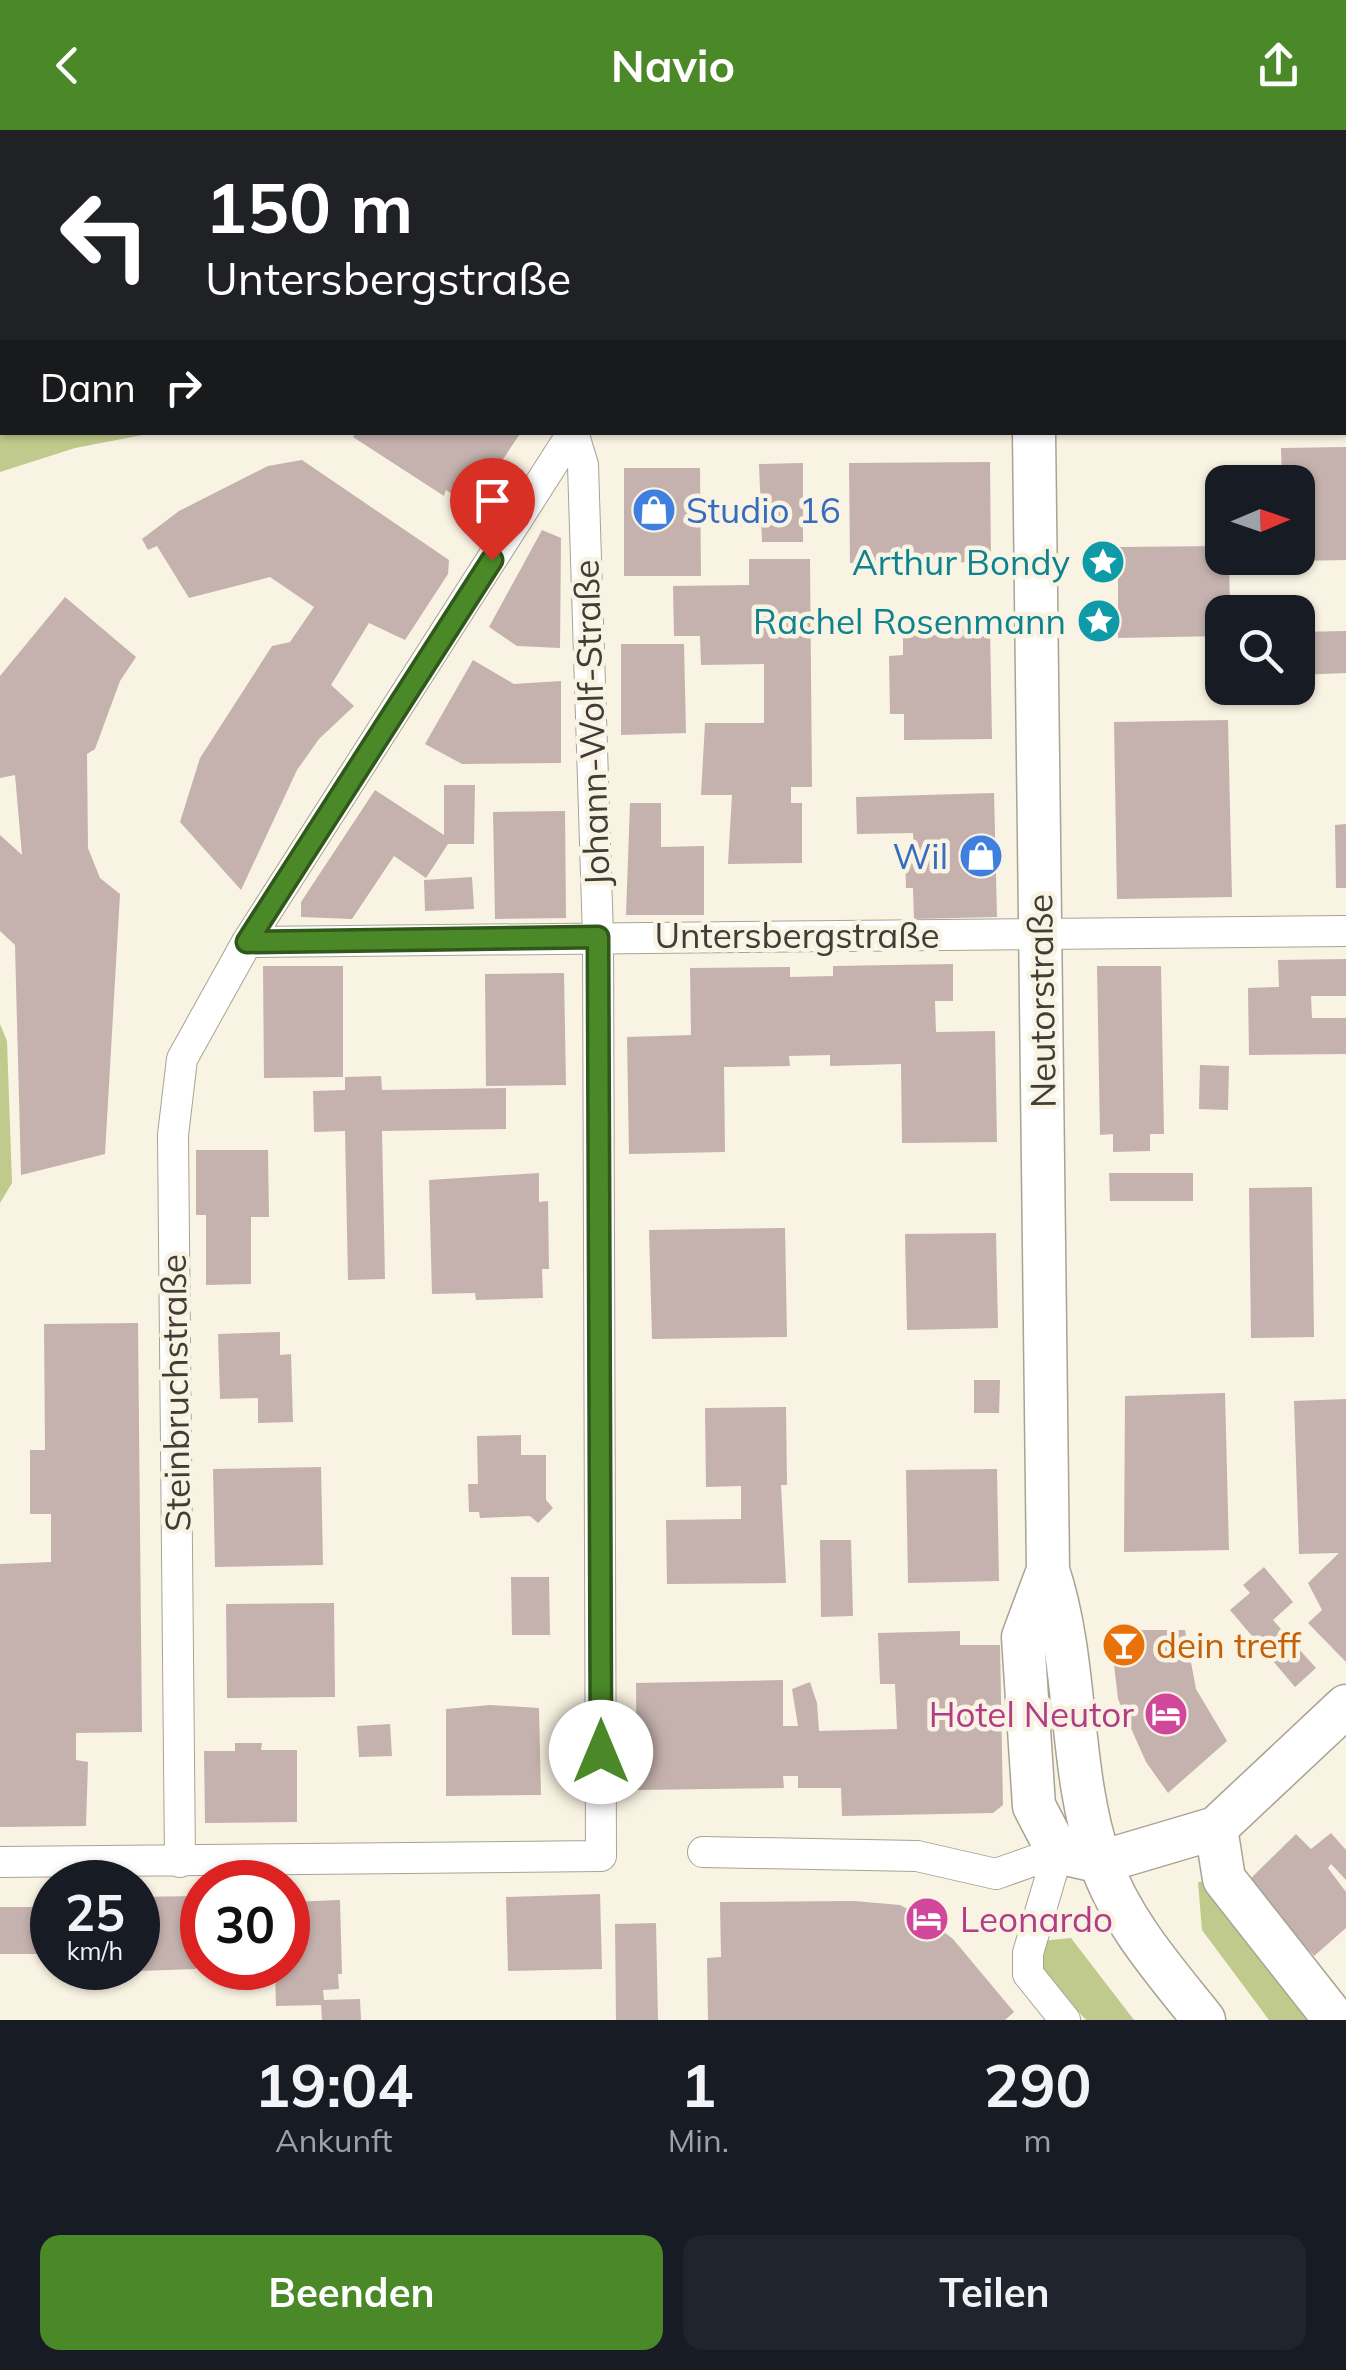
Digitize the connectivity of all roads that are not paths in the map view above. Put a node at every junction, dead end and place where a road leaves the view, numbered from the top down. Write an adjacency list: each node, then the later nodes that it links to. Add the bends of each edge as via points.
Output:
1 (571, 435): 7 (street, Steinbruchstraße)
2 (574, 435): 6 (street, Johann-Wolf-Straße, via 583,465)
3 (1034, 435): 5 (street, Neutorstraße)
4 (1346, 931): 5 (street, Untersbergstraße)
5 (1040, 933): 6 (street, Untersbergstraße); 8 (street, Neutorstraße)
6 (598, 937): 7 (street, Untersbergstraße); 13 (street, Johann-Wolf-Straße, via 601,1856)
7 (247, 942): 15 (street, Steinbruchstraße, via 182,1059 174,1098)
8 (1048, 1570): 12 (street, Neutorstraße, via 1022,1637 1034,1806); 16 (street, Neutorstraße, via 1064,1618 1085,1800)
9 (1346, 1706): 10 (street)
10 (1216, 1828): 16 (street); 19 (street, via 1224,1880)
11 (703, 1852): 12 (street, via 917,1856 996,1874)
12 (1058, 1852): 16 (street); 17 (street, via 1028,1953 1028,1974)
13 (310, 1860)
14 (0, 1862): 15 (street)
15 (180, 1862)
16 (1100, 1862): 18 (street, Neutorstraße, via 1127,1920)
17 (1066, 2020)
18 (1204, 2020)
19 (1335, 2020)

